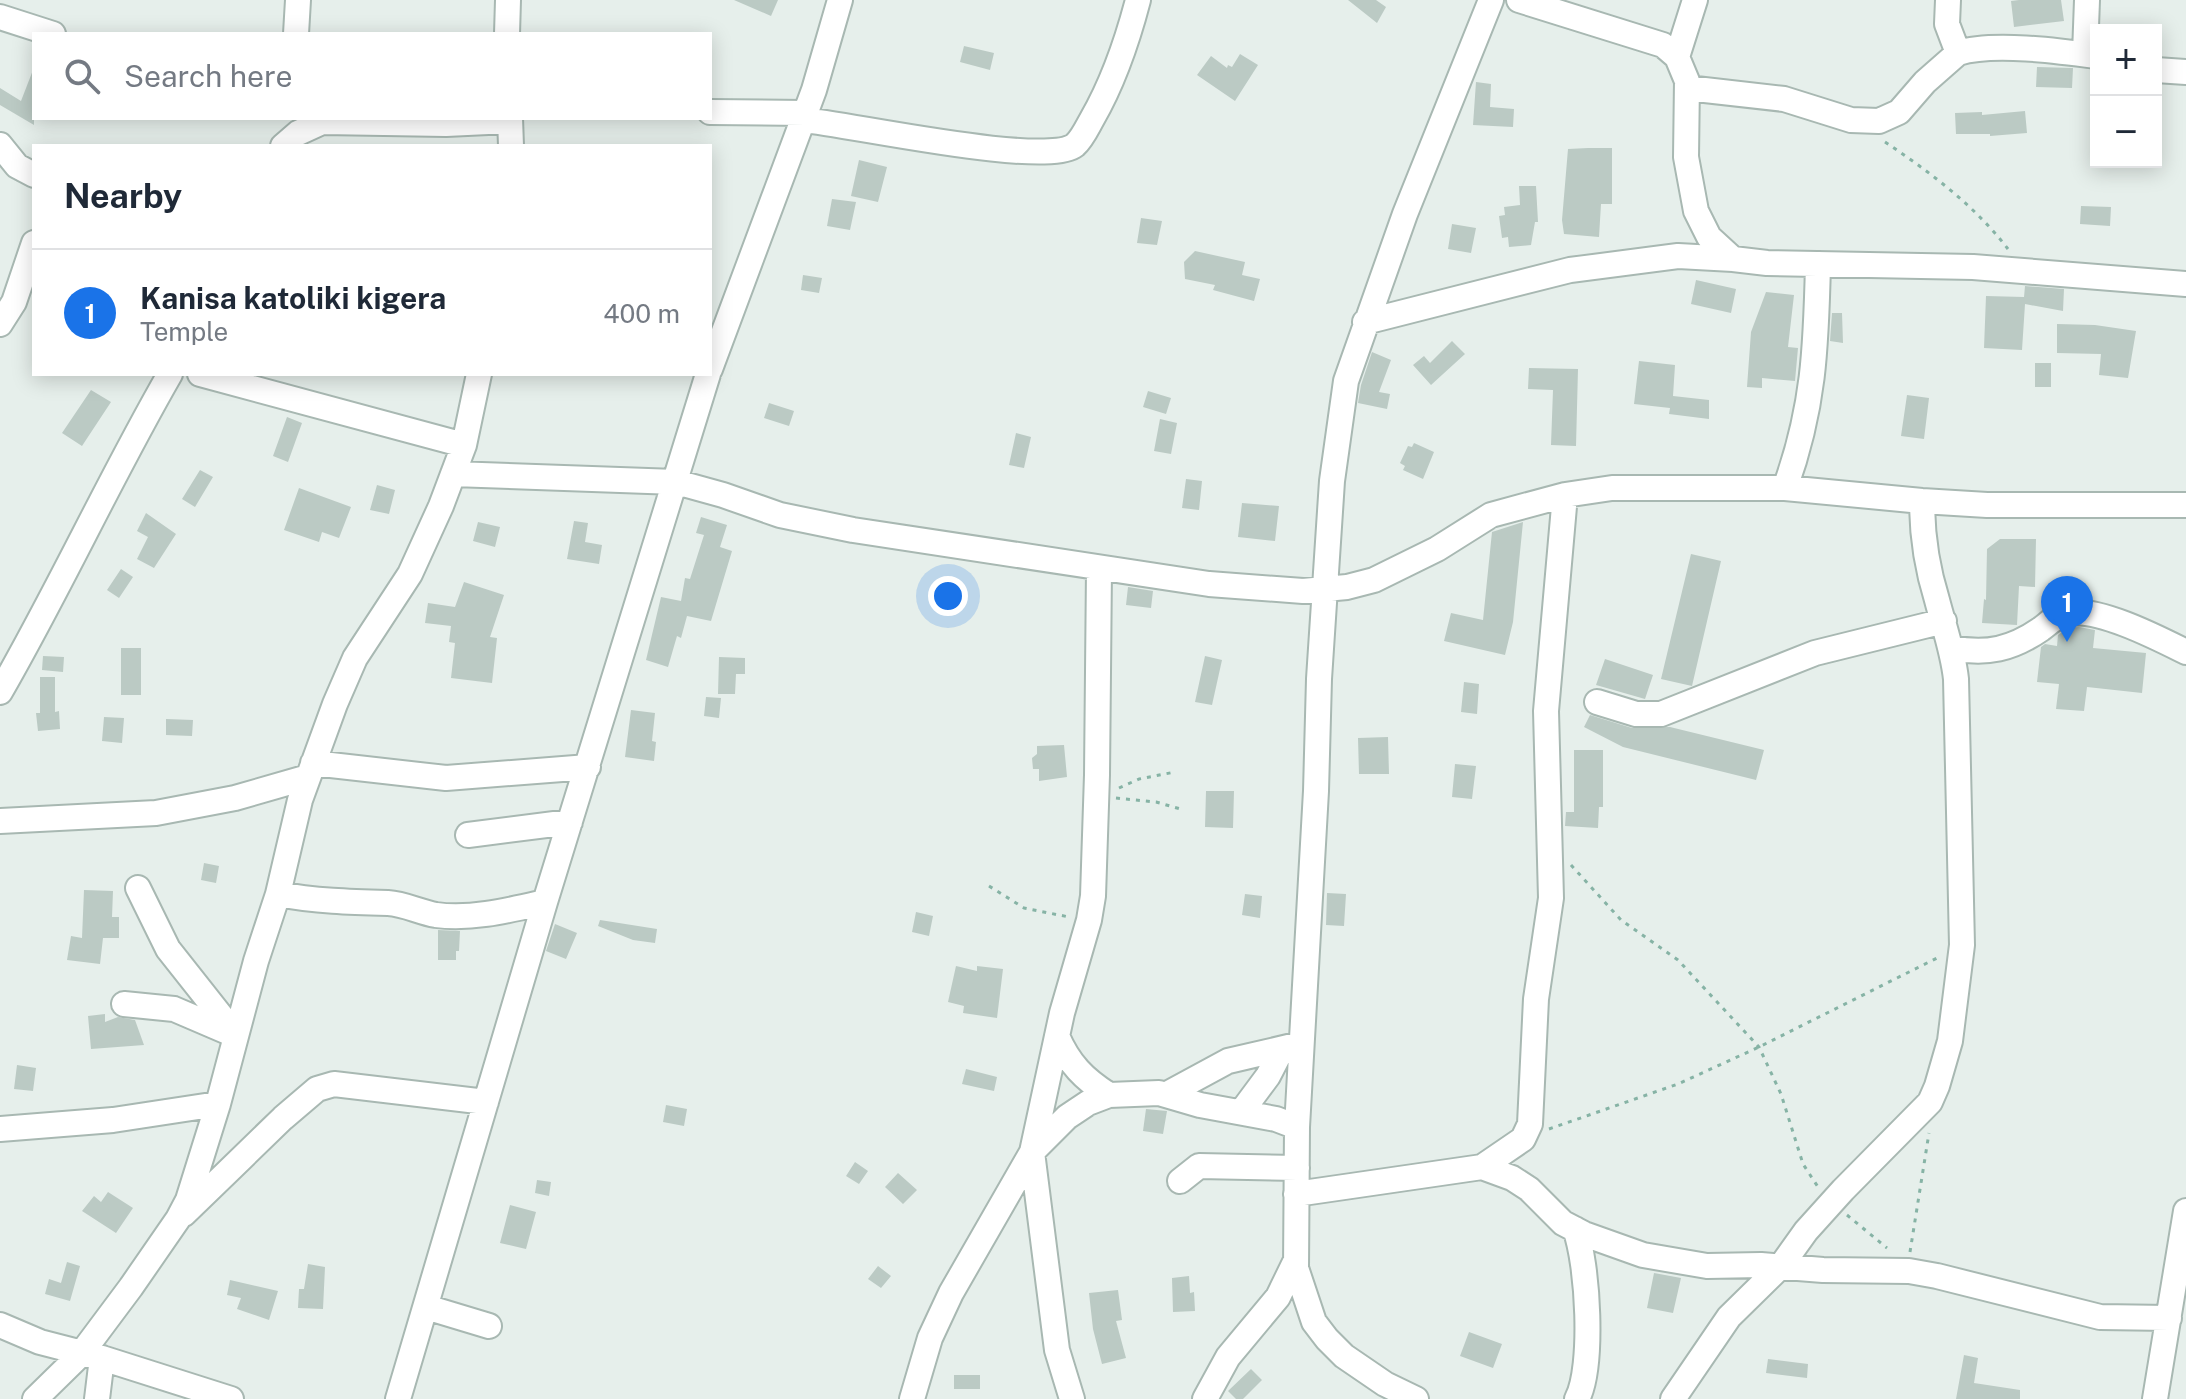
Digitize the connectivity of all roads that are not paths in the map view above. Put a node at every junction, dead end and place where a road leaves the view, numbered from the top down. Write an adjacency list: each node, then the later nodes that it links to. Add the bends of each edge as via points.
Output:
1 (298, 0): 12 (street)
2 (508, 0): 13 (street)
3 (840, 0): 22 (street)
4 (1138, 0): 22 (street, via 1127,45 1105,97 1074,145 1060,151 955,144)
5 (1491, 0): 33 (street)
6 (1519, 0): 17 (street, via 1663,45)
7 (1695, 0): 17 (street)
8 (1948, 0): 15 (street, via 1947,24)
9 (2087, 0): 14 (street)
10 (0, 17): 11 (street)
11 (47, 32)
12 (296, 32)
13 (507, 32)
14 (2090, 41)
15 (1958, 53): 16 (street, via 1990,49); 20 (street, via 1892,118 1869,123 1784,99)
16 (2090, 55)
17 (1677, 57): 20 (street)
18 (2162, 70): 19 (street)
19 (2186, 72)
20 (1687, 88): 30 (street, via 1686,157 1696,211 1709,237)
21 (712, 112): 22 (street)
22 (804, 117): 35 (street)
23 (497, 120): 25 (street, via 322,122)
24 (510, 120): 26 (street)
25 (289, 134)
26 (511, 144)
27 (0, 145): 28 (street, via 17,166)
28 (32, 174)
29 (32, 249): 34 (street, via 14,302)
30 (1733, 259): 31 (street); 33 (street, via 1678,256 1570,270)
31 (1818, 264): 32 (street, via 2025,270); 43 (street, via 1810,404)
32 (2186, 284)
33 (1365, 322): 48 (street, via 1343,398)
34 (0, 324)
35 (712, 364)
36 (169, 376): 52 (street)
37 (207, 376): 40 (street)
38 (479, 376): 40 (street)
39 (708, 376): 42 (street)
40 (464, 445): 41 (street)
41 (453, 474): 42 (street); 55 (street, via 410,574 355,658)
42 (676, 482): 47 (street, via 780,515); 54 (street)
43 (1785, 488): 44 (street, via 1612,488); 45 (street)
44 (1565, 495): 48 (street, via 1491,515 1374,580); 74 (street, via 1546,711 1551,908 1536,999 1531,1110 1526,1135)
45 (1922, 501): 46 (street); 49 (street, via 1922,530)
46 (2186, 505)
47 (1099, 569): 48 (street, via 1239,587); 64 (street, via 1100,800 1094,876 1089,920)
48 (1325, 590): 65 (street)
49 (1944, 621): 50 (street); 53 (street, via 1815,653 1661,714 1636,714)
50 (1952, 648): 51 (street, via 2001,650 2072,612 2140,630); 82 (street, via 1962,945 1950,1041 1930,1102 1832,1202)
51 (2186, 652)
52 (0, 692)
53 (1597, 702)
54 (588, 767): 55 (street, via 446,778); 57 (street)
55 (311, 770): 56 (street, via 235,798 156,813); 60 (street)
56 (0, 821)
57 (570, 822): 58 (street); 61 (street)
58 (468, 835)
59 (138, 888): 63 (street, via 168,949)
60 (278, 894): 61 (street, via 388,903 455,916); 63 (street)
61 (545, 902): 68 (street)
62 (124, 1004): 63 (street, via 174,1009)
63 (236, 1035): 69 (street)
64 (1057, 1036): 67 (street, via 1073,1067); 73 (street)
65 (1291, 1046): 66 (street, via 1228,1061); 70 (street); 71 (street)
66 (1167, 1094): 67 (street); 70 (street)
67 (1109, 1095): 73 (street, via 1067,1117)
68 (486, 1102): 79 (street, via 322,1086); 83 (street)
69 (218, 1104): 72 (street); 79 (street)
70 (1242, 1111): 71 (street)
71 (1297, 1127): 75 (street)
72 (0, 1129)
73 (1032, 1152): 92 (street, via 941,1313); 93 (street, via 1057,1350)
74 (1482, 1167): 77 (street); 80 (street, via 1529,1189)
75 (1297, 1168): 76 (street, via 1199,1166); 77 (street)
76 (1180, 1181)
77 (1296, 1194): 81 (street)
78 (2186, 1211): 84 (street)
79 (178, 1219): 87 (street)
80 (1575, 1229): 82 (street, via 1687,1265); 96 (street, via 1583,1253 1587,1354)
81 (1296, 1260): 94 (street, via 1278,1297 1228,1357); 95 (street, via 1306,1304 1327,1339 1385,1384)
82 (1781, 1266): 84 (street, via 1910,1268 2100,1317); 97 (street, via 1729,1317)
83 (426, 1307): 86 (street); 91 (street)
84 (2169, 1318): 98 (street)
85 (0, 1325): 87 (street)
86 (489, 1326)
87 (92, 1356): 88 (street); 89 (street); 90 (street)
88 (35, 1399)
89 (97, 1399)
90 (231, 1399)
91 (398, 1399)
92 (912, 1399)
93 (1072, 1399)
94 (1205, 1399)
95 (1416, 1399)
96 (1577, 1399)
97 (1673, 1399)
98 (2155, 1399)

